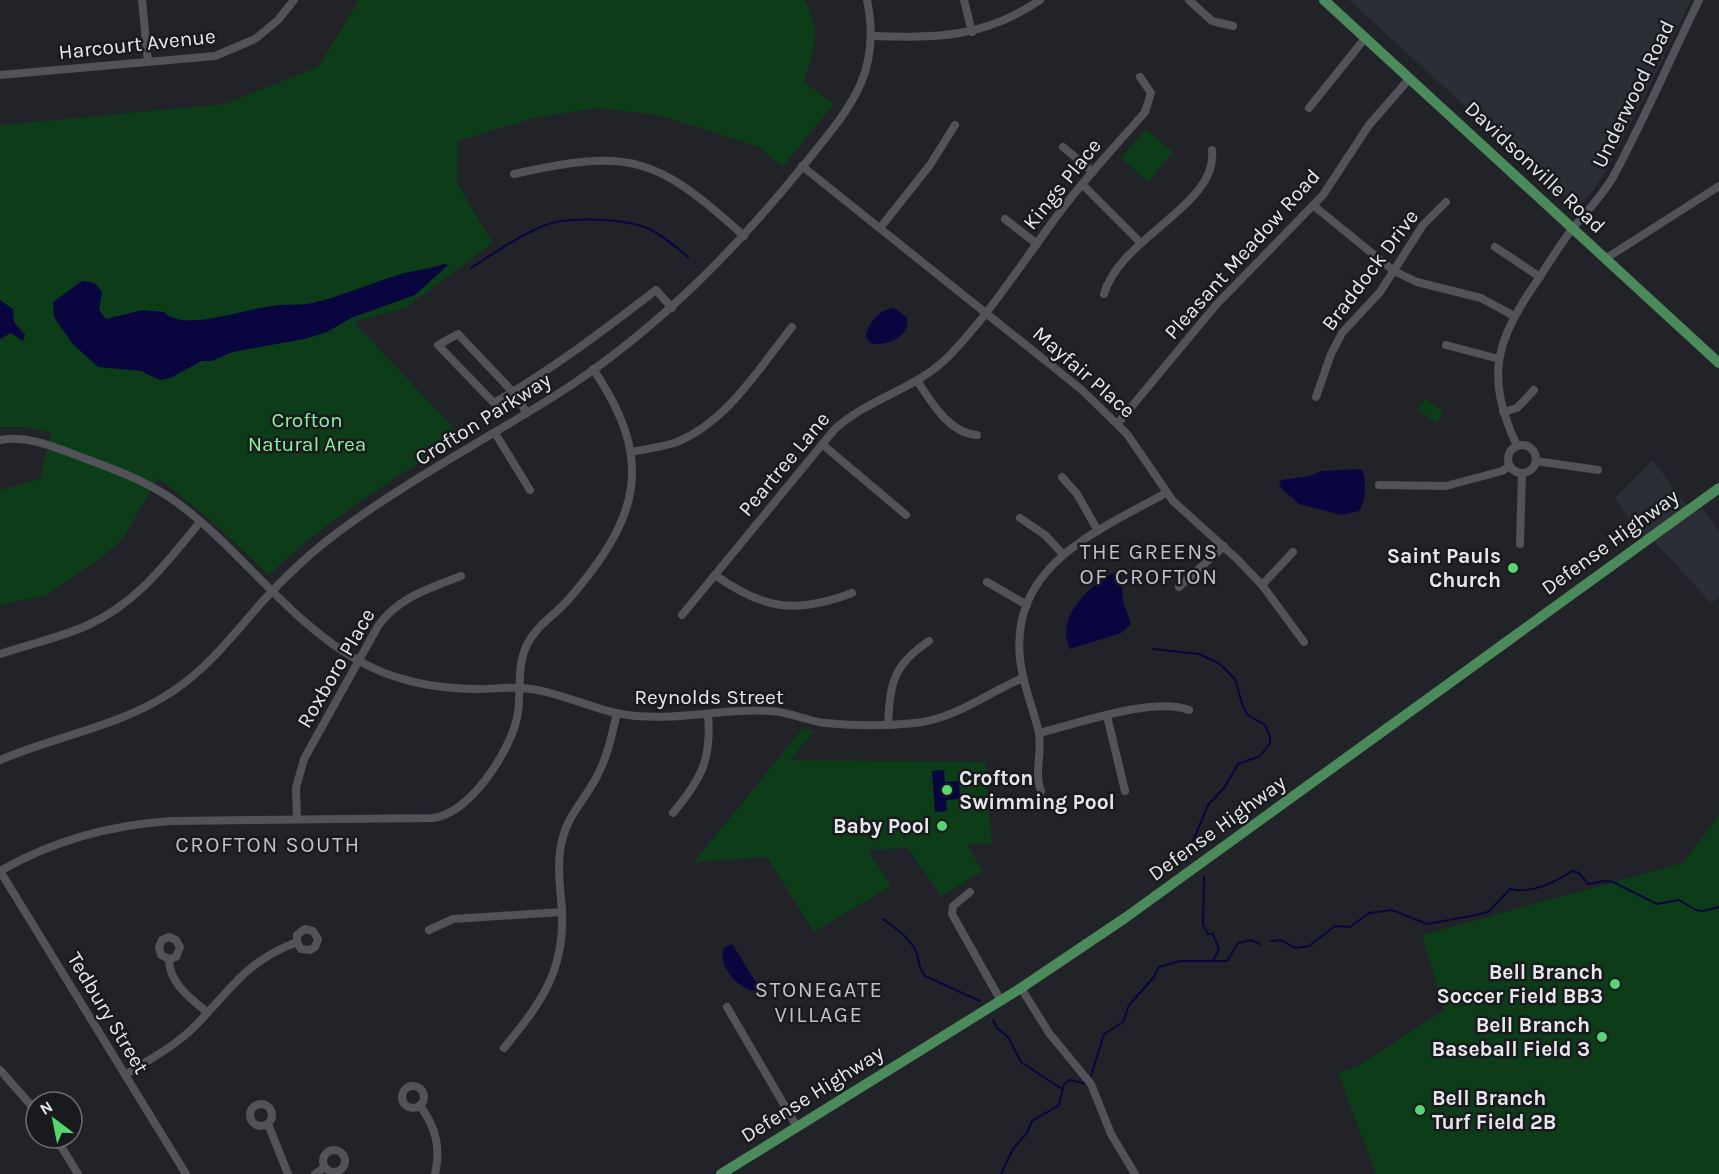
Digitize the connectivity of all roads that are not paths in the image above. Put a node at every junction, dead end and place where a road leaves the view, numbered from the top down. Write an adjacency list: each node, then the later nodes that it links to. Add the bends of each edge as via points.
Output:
1 (142, 0): 13 (street)
2 (294, 0): 13 (street, Harcourt Avenue, via 267,30 230,52)
3 (867, 0): 11 (street, Crofton Parkway)
4 (964, 0): 10 (street)
5 (1040, 0): 10 (street, via 1008,19)
6 (1189, 0): 9 (street, via 1212,21)
7 (1324, 0): 12 (main road, Davidsonville Road)
8 (1699, 0): 30 (street, Underwood Road, via 1612,177)
9 (1233, 26)
10 (972, 32): 11 (street, via 932,38)
11 (873, 36): 21 (street, Crofton Parkway, via 855,99)
12 (1366, 38): 16 (main road, Davidsonville Road); 17 (street)
13 (148, 63): 14 (street, Harcourt Avenue)
14 (0, 75)
15 (1140, 77): 22 (street, Kings Place, via 1151,93 1149,105)
16 (1410, 78): 27 (street, Pleasant Meadow Road, via 1380,110); 30 (main road, Davidsonville Road)
17 (1309, 108)
18 (955, 125): 29 (street, via 930,165)
19 (1063, 147): 22 (street)
20 (1212, 150): 32 (street, via 1210,172 1194,197)
21 (802, 166): 29 (street, Mayfair Place); 31 (street, Crofton Parkway)
22 (1093, 172): 24 (street, Kings Place)
23 (514, 174): 31 (street, via 590,160 639,165 693,191)
24 (1083, 185): 32 (street); 33 (street, Kings Place)
25 (1719, 186): 35 (street)
26 (1446, 202): 36 (street, Braddock Drive, via 1416,234)
27 (1314, 206): 36 (street); 53 (street, Pleasant Meadow Road, via 1216,305)
28 (1005, 219): 33 (street)
29 (880, 228): 40 (street, Mayfair Place)
30 (1572, 229): 35 (main road, Davidsonville Road); 37 (street, Underwood Road)
31 (744, 236): 39 (street, Crofton Parkway)
32 (1140, 242): 38 (street, via 1111,275)
33 (1037, 244): 40 (street, Kings Place)
34 (1495, 247): 37 (street)
35 (1605, 259): 45 (main road, Davidsonville Road)
36 (1394, 271): 41 (street, via 1417,282 1481,298); 50 (street, Braddock Drive, via 1342,333)
37 (1540, 277): 41 (street, Underwood Road)
38 (1104, 294)
39 (672, 308): 46 (street, Crofton Parkway); 49 (street, via 656,290)
40 (985, 313): 47 (street, Peartree Lane, via 949,356); 53 (street, Mayfair Place)
41 (1514, 316): 44 (street, Underwood Road)
42 (792, 327): 59 (street, via 720,414 678,441)
43 (1446, 345): 44 (street)
44 (1499, 359): 51 (street, Underwood Road)
45 (1719, 363)
46 (593, 369): 52 (street, Crofton Parkway); 59 (street, via 621,415)
47 (918, 382): 55 (street, via 952,425); 57 (street, Peartree Lane, via 854,413)
48 (1534, 390): 51 (street, via 1516,408)
49 (513, 392): 49 (street, via 458,334 438,345 494,404); 52 (street)
50 (1316, 397)
51 (1503, 412): 58 (street, Underwood Road)
52 (527, 413): 54 (street, Crofton Parkway)
53 (1118, 423): 68 (street, Mayfair Place)
54 (495, 433): 67 (street); 82 (street, Crofton Parkway, via 338,532)
55 (977, 435)
56 (0, 440): 71 (street, Reynolds Street, via 39,442 129,476 168,496)
57 (822, 444): 69 (street); 77 (street, Peartree Lane)
58 (1517, 446): 60 (street, via 1530,447); 61 (street, via 1508,456)
59 (631, 452): 91 (street, via 630,492 620,530 597,565 529,640)
60 (1536, 461): 62 (street); 63 (street, via 1532,469)
61 (1510, 466): 63 (street); 65 (street, via 1446,486)
62 (1598, 470)
63 (1522, 473): 73 (street)
64 (1062, 477): 72 (street, via 1077,494)
65 (1379, 485)
66 (1719, 488): 109 (main road, Defense Highway, via 1143,906)
67 (530, 490)
68 (1166, 493): 72 (street); 74 (street, Mayfair Place)
69 (906, 515)
70 (1020, 518): 76 (street, via 1045,535)
71 (200, 522): 82 (street, Reynolds Street); 88 (street, via 148,585 111,614 69,633)
72 (1098, 531): 76 (street)
73 (1520, 544)
74 (1224, 546): 80 (street, Mayfair Place); 81 (street)
75 (1293, 552): 80 (street)
76 (1063, 554): 84 (street, via 1041,578)
77 (715, 575): 83 (street, via 740,593 784,607 815,606); 85 (street, Peartree Lane)
78 (461, 576): 89 (street, Roxboro Place, via 393,608)
79 (987, 582): 84 (street)
80 (1262, 585): 87 (street, Mayfair Place)
81 (1179, 587)
82 (273, 590): 89 (street, Reynolds Street, via 318,632); 98 (street, Crofton Parkway, via 211,661 174,690 125,718)
83 (852, 593)
84 (1027, 605): 90 (street, via 1020,638)
85 (682, 615)
86 (929, 641): 96 (street, via 908,656 896,672 890,687)
87 (1304, 642)
88 (0, 654)
89 (359, 661): 91 (street, Reynolds Street, via 396,677 439,687); 102 (street, Roxboro Place, via 300,768)
90 (1023, 678): 96 (street, Reynolds Street, via 948,715); 97 (street)
91 (520, 687): 93 (street, Reynolds Street); 102 (street, via 517,717 508,745 493,768 451,814 433,818)
92 (1189, 710): 95 (street, via 1168,704)
93 (617, 713): 94 (street, Reynolds Street, via 648,717); 105 (street, via 598,774 573,811 562,839)
94 (708, 714): 96 (street, Reynolds Street, via 772,711 826,723); 101 (street, via 710,742 706,761 695,787)
95 (1107, 716): 97 (street); 100 (street)
96 (888, 725)
97 (1039, 733): 99 (street, via 1037,776)
98 (0, 760)
99 (1041, 791)
100 (1125, 791)
101 (673, 813)
102 (297, 819): 103 (street, via 129,825 53,844)
103 (0, 871): 115 (street, Tedbury Street)
104 (970, 892): 110 (street, via 953,906 952,914)
105 (562, 912): 106 (street, via 453,919); 113 (street, via 559,959 549,986)
106 (429, 930)
107 (297, 942): 112 (street, via 267,955 248,969)
108 (169, 959): 112 (street, via 175,980)
109 (1021, 988): 110 (main road, Defense Highway); 128 (street, via 1049,1033 1091,1084 1111,1134)
110 (1000, 1001): 119 (main road, Defense Highway)
111 (727, 1007): 119 (street)
112 (207, 1012): 115 (street, via 175,1043)
113 (504, 1048)
114 (0, 1070): 116 (street)
115 (125, 1074): 123 (street, Tedbury Street)
116 (24, 1097)
117 (420, 1106): 126 (street, via 436,1136)
118 (268, 1124): 124 (street)
119 (797, 1127): 127 (main road, Defense Highway)
120 (63, 1150): 122 (street)
121 (325, 1167): 125 (street)
122 (78, 1174)
123 (186, 1174)
124 (288, 1174)
125 (315, 1174)
126 (435, 1174)
127 (721, 1174)
128 (1136, 1174)

